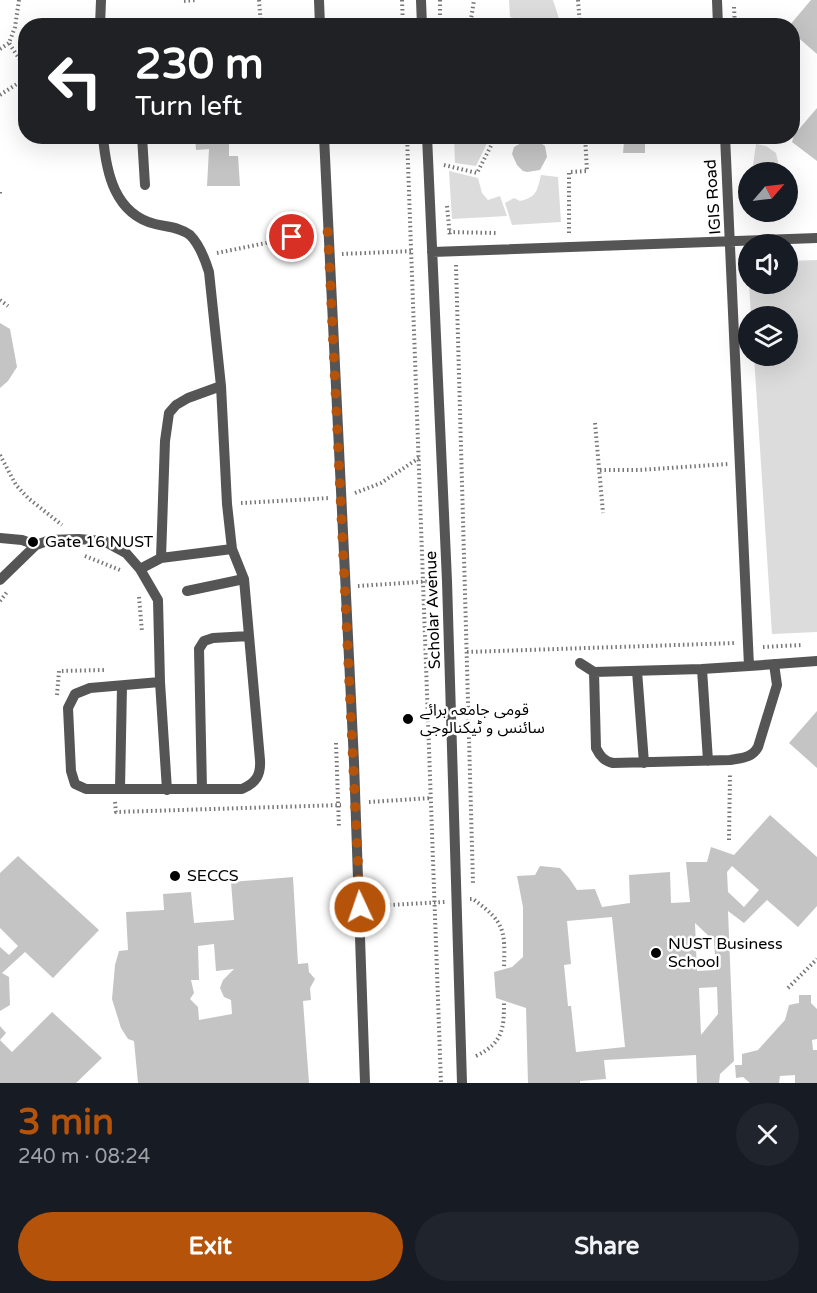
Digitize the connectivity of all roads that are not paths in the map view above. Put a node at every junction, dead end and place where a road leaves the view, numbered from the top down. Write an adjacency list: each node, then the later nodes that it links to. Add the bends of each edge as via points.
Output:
1 (100, 0): 5 (lane)
2 (319, 0): 6 (lane)
3 (421, 0): 7 (lane)
4 (717, 0): 8 (lane)
5 (100, 18)
6 (320, 18)
7 (422, 18)
8 (718, 18)
9 (104, 144): 18 (lane, via 110,179 123,206 136,217 190,235 203,255 209,272)
10 (142, 144): 14 (lane)
11 (324, 144): 42 (lane)
12 (427, 144): 17 (lane, Scholar Avenue)
13 (725, 144): 16 (lane, IGIS Road)
14 (145, 185)
15 (817, 237): 16 (lane, IGIS Road)
16 (730, 241): 17 (lane); 31 (lane)
17 (432, 252): 43 (lane, Scholar Avenue, via 447,581)
18 (221, 386): 21 (lane); 22 (lane, via 188,398 169,414)
19 (0, 538): 20 (lane)
20 (36, 545): 23 (lane, via 50,540 104,541 126,553); 25 (lane)
21 (232, 549): 22 (lane); 24 (lane)
22 (161, 558): 23 (lane)
23 (140, 569): 35 (lane, via 158,600)
24 (244, 579): 26 (lane); 27 (lane)
25 (0, 580)
26 (187, 591)
27 (249, 636): 40 (lane, via 213,638 204,641 199,649); 40 (lane, via 261,769 257,778 242,789)
28 (817, 661): 30 (lane)
29 (580, 663): 34 (lane)
30 (774, 664): 31 (lane); 37 (lane, via 777,685 754,753 746,758)
31 (749, 666): 32 (lane)
32 (702, 669): 33 (lane); 37 (lane)
33 (637, 671): 34 (lane); 38 (lane)
34 (594, 672): 38 (lane, via 599,754 606,762)
35 (160, 682): 36 (lane); 41 (lane)
36 (122, 686): 39 (lane); 39 (lane, via 90,688 75,694 68,708 70,771 75,784 86,789)
37 (708, 761): 38 (lane)
38 (644, 763)
39 (117, 789): 41 (lane)
40 (202, 789): 41 (lane)
41 (166, 790)
42 (365, 1083)
43 (462, 1083)

